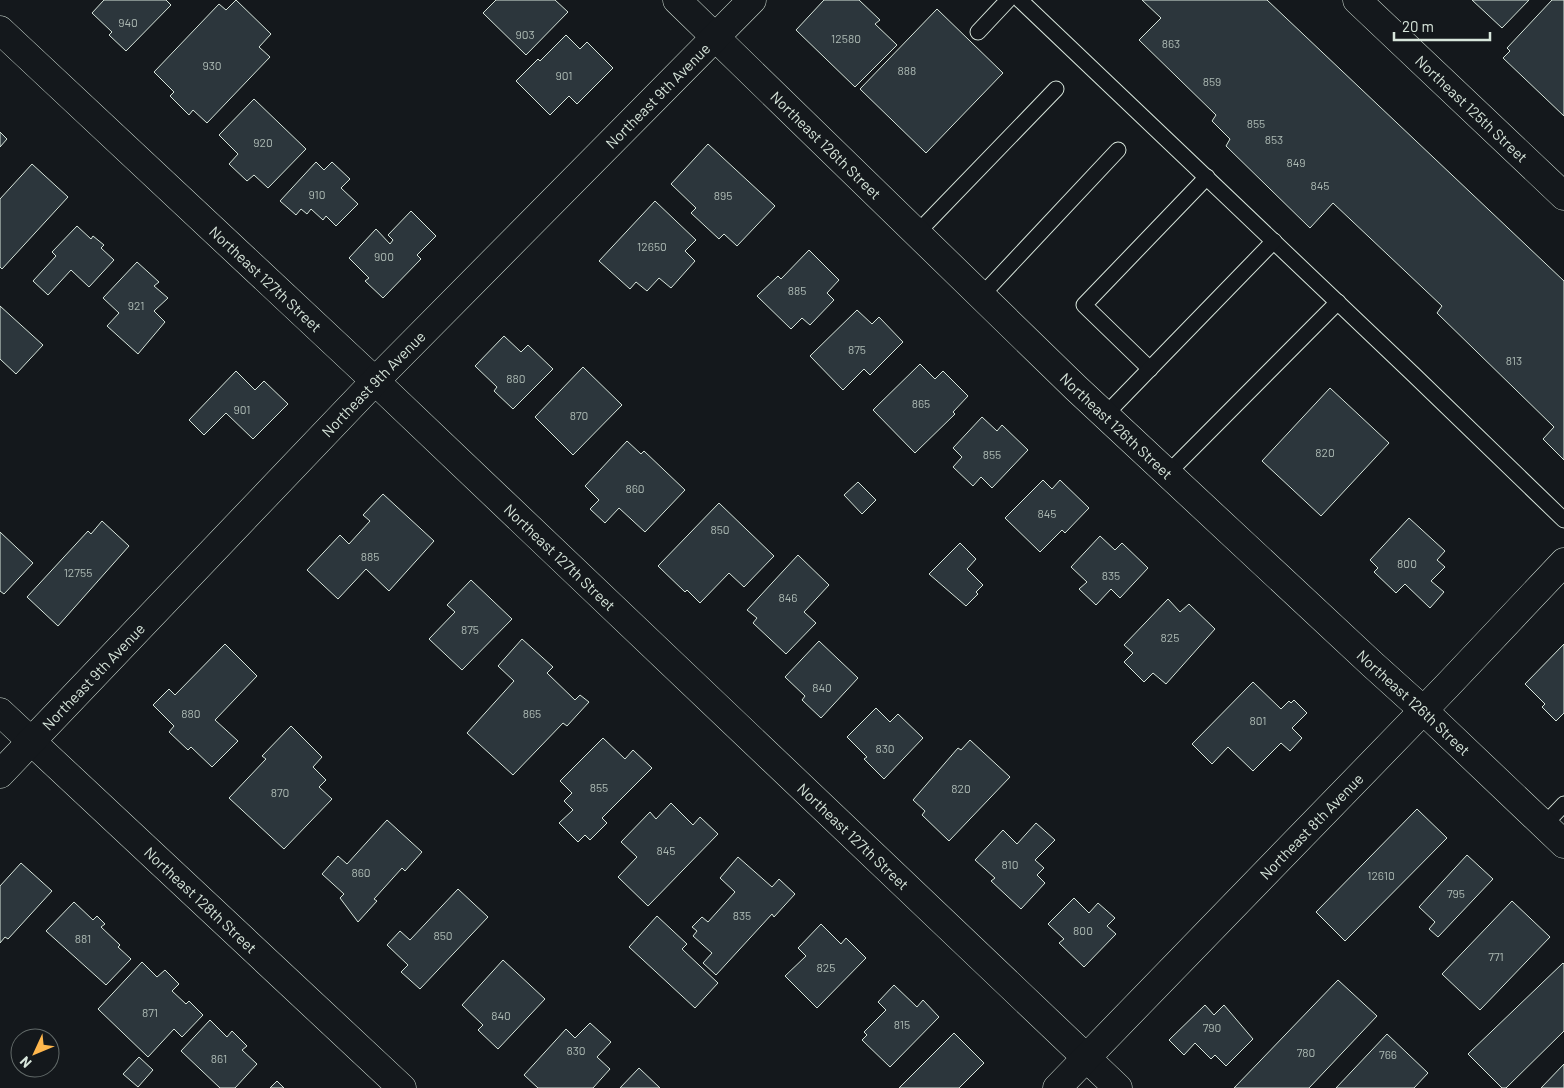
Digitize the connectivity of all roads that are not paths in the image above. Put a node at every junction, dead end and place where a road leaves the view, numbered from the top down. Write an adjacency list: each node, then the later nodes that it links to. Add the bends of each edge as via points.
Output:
1 (677, 0): 8 (street, Northeast 126th Street)
2 (752, 0): 8 (street, Northeast 9th Avenue)
3 (1008, 0): 7 (lane)
4 (1020, 0): 11 (lane)
5 (1357, 0): 12 (street, Northeast 125th Street)
6 (0, 30): 18 (street, Northeast 127th Street)
7 (978, 32)
8 (716, 37): 13 (street, Northeast 126th Street); 18 (street, Northeast 9th Avenue)
9 (1056, 89): 13 (lane)
10 (1118, 150): 15 (lane)
11 (1207, 177): 14 (lane); 17 (lane, via 1084,305)
12 (1564, 196)
13 (917, 233): 15 (street, Northeast 126th Street)
14 (1274, 241): 16 (lane); 17 (lane)
15 (981, 296): 19 (street, Northeast 126th Street)
16 (1338, 302): 20 (lane); 21 (lane)
17 (1150, 369): 19 (lane)
18 (375, 381): 25 (street, Northeast 9th Avenue); 30 (street, Northeast 127th Street)
19 (1105, 415): 20 (street, Northeast 126th Street)
20 (1167, 474): 23 (street, Northeast 126th Street)
21 (1564, 520)
22 (1564, 562): 23 (street, Northeast 8th Avenue)
23 (1423, 710): 28 (street, Northeast 126th Street); 30 (street, Northeast 8th Avenue)
24 (0, 712): 25 (street, Northeast 128th Street)
25 (31, 741): 26 (street, Northeast 9th Avenue); 31 (street, Northeast 128th Street)
26 (0, 774)
27 (1564, 804): 28 (lane)
28 (1544, 825): 29 (street, Northeast 126th Street)
29 (1564, 844)
30 (1085, 1058): 32 (street, Northeast 8th Avenue); 33 (street, Northeast 127th Street)
31 (402, 1088)
32 (1057, 1088)
33 (1118, 1088)

